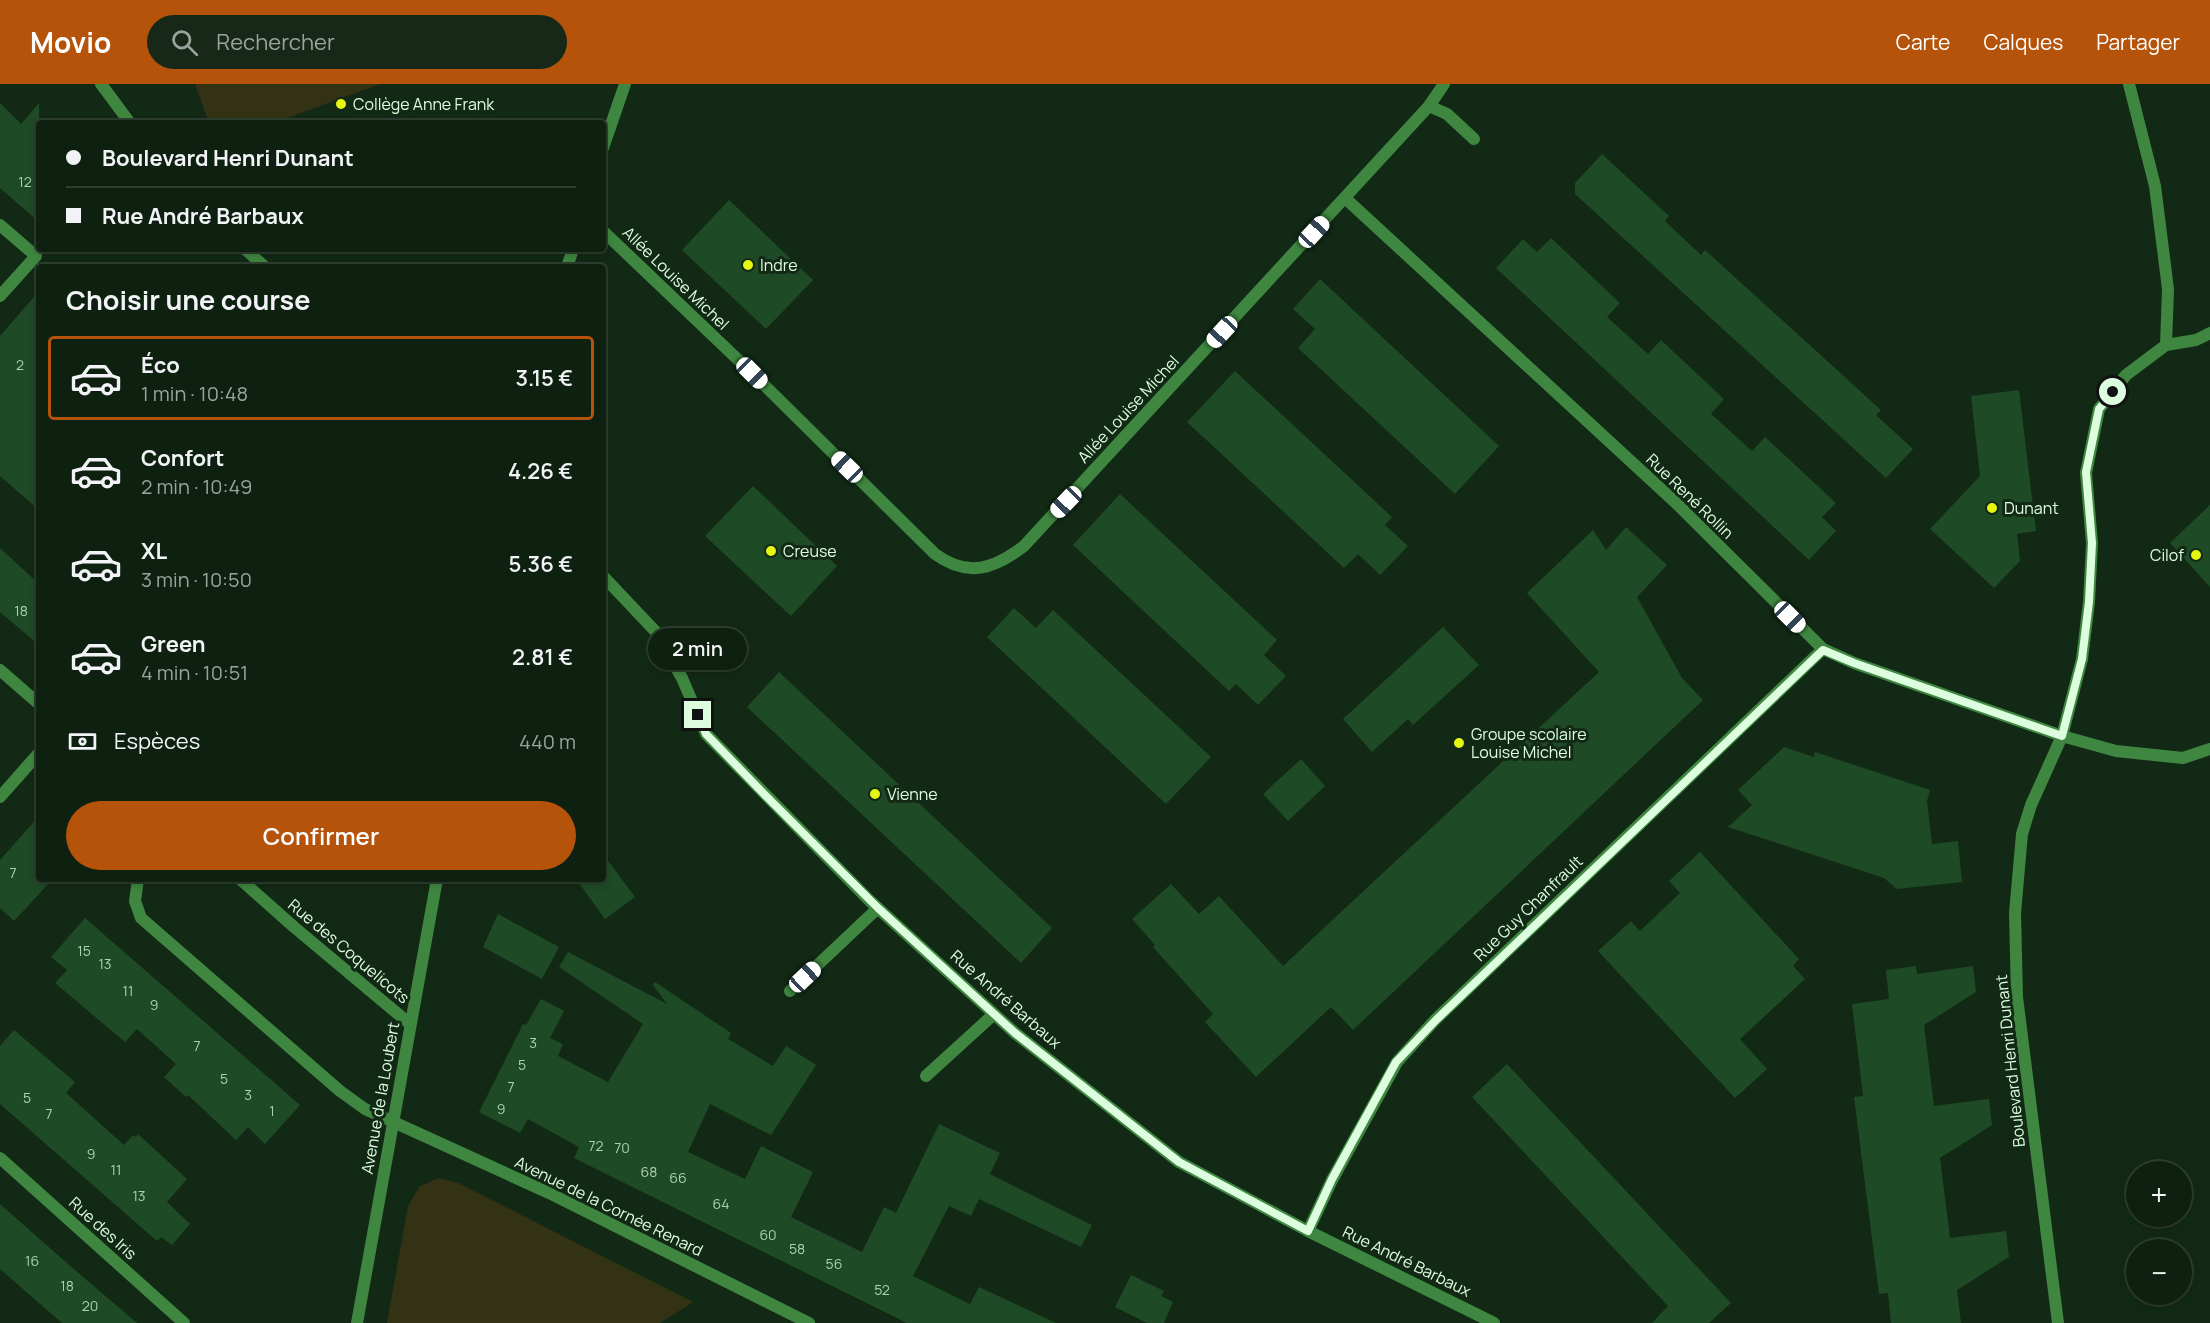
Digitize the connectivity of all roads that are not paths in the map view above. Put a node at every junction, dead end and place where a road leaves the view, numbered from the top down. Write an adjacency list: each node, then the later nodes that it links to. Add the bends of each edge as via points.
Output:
1 (102, 84): 6 (street)
2 (625, 84): 7 (street)
3 (1444, 84): 5 (street, Allée Louise Michel)
4 (2129, 84): 16 (street, via 2155,186 2168,290)
5 (1430, 106): 8 (street, via 1447,114); 9 (street, Allée Louise Michel)
6 (128, 120)
7 (606, 139)
8 (1474, 140)
9 (1345, 198): 11 (street, Allée Louise Michel, via 1024,546 1007,559 968,569 949,564 935,554); 18 (street, Rue René Rollin, via 1674,502)
10 (0, 225): 14 (street, via 36,256)
11 (606, 234)
12 (248, 252): 13 (street)
13 (262, 264)
14 (0, 296)
15 (2210, 333): 16 (street, via 2196,340)
16 (2166, 345): 21 (street, Boulevard Henri Dunant, via 2126,375 2099,409 2086,472 2092,543 2089,602 2082,659)
17 (606, 579): 28 (street, Rue André Barbaux, via 656,632 682,678 706,734)
18 (1823, 650): 21 (street, Rue René Rollin); 35 (street, Rue Guy Chanfrault, via 1396,1062)
19 (0, 670): 20 (street)
20 (36, 701)
21 (2062, 736): 22 (street, Rue René Rollin, via 2116,751 2183,758); 40 (street, Boulevard Henri Dunant, via 2022,834 2015,913 2017,997)
22 (2210, 749)
23 (36, 756): 24 (street)
24 (0, 797)
25 (138, 882): 33 (street, Avenue de la Cornée Renard, via 135,900 141,918 340,1091)
26 (244, 882): 31 (street, Rue des Coquelicots)
27 (436, 882): 31 (street, Avenue de la Loubert)
28 (878, 908): 29 (street); 30 (street, Rue André Barbaux)
29 (790, 991)
30 (994, 1014): 32 (street); 35 (street, Rue André Barbaux, via 1179,1162)
31 (410, 1024): 33 (street, Avenue de la Loubert)
32 (926, 1076)
33 (393, 1122): 37 (street, Avenue de la Loubert); 38 (street, Avenue de la Cornée Renard, via 549,1193)
34 (0, 1158): 36 (street, Rue des Iris)
35 (1308, 1231): 39 (street, Rue André Barbaux)
36 (184, 1323)
37 (357, 1323)
38 (810, 1323)
39 (1494, 1323)
40 (2058, 1323)

